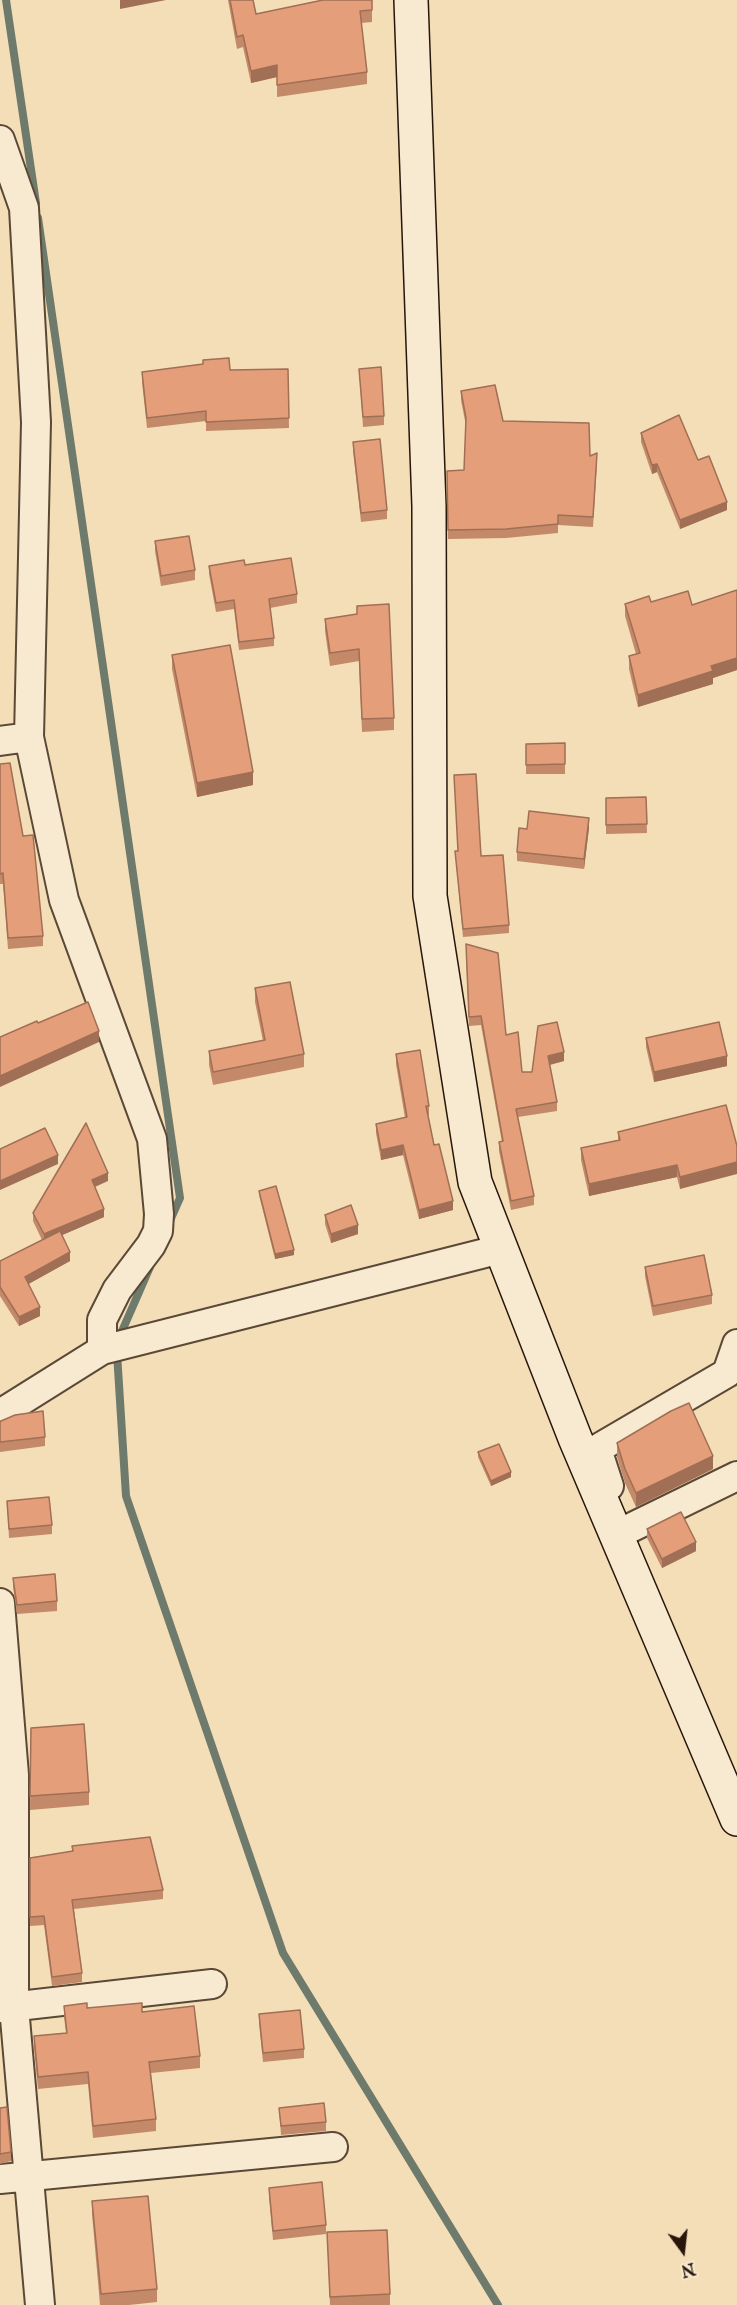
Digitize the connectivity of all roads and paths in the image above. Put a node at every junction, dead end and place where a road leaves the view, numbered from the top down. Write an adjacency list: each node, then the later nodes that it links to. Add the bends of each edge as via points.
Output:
1 (411, 0): 5 (street, via 429,506 430,896 475,1182)
2 (0, 140): 3 (street, via 24,208 36,422)
3 (29, 737): 4 (street); 7 (street, via 64,900 152,1138 158,1232 117,1290 102,1320)
4 (0, 741)
5 (501, 1249): 7 (street); 10 (street, via 575,1438)
6 (737, 1344): 10 (street, via 727,1373 597,1449)
7 (102, 1350): 8 (street)
8 (0, 1414)
9 (737, 1476): 10 (street)
10 (619, 1533): 13 (street)
11 (0, 1603): 12 (street)
12 (7, 1770): 15 (street)
13 (737, 1819)
14 (212, 1984): 15 (street)
15 (7, 2008): 17 (street)
16 (333, 2147): 17 (street)
17 (30, 2176): 18 (street); 19 (street)
18 (0, 2179)
19 (40, 2305)

